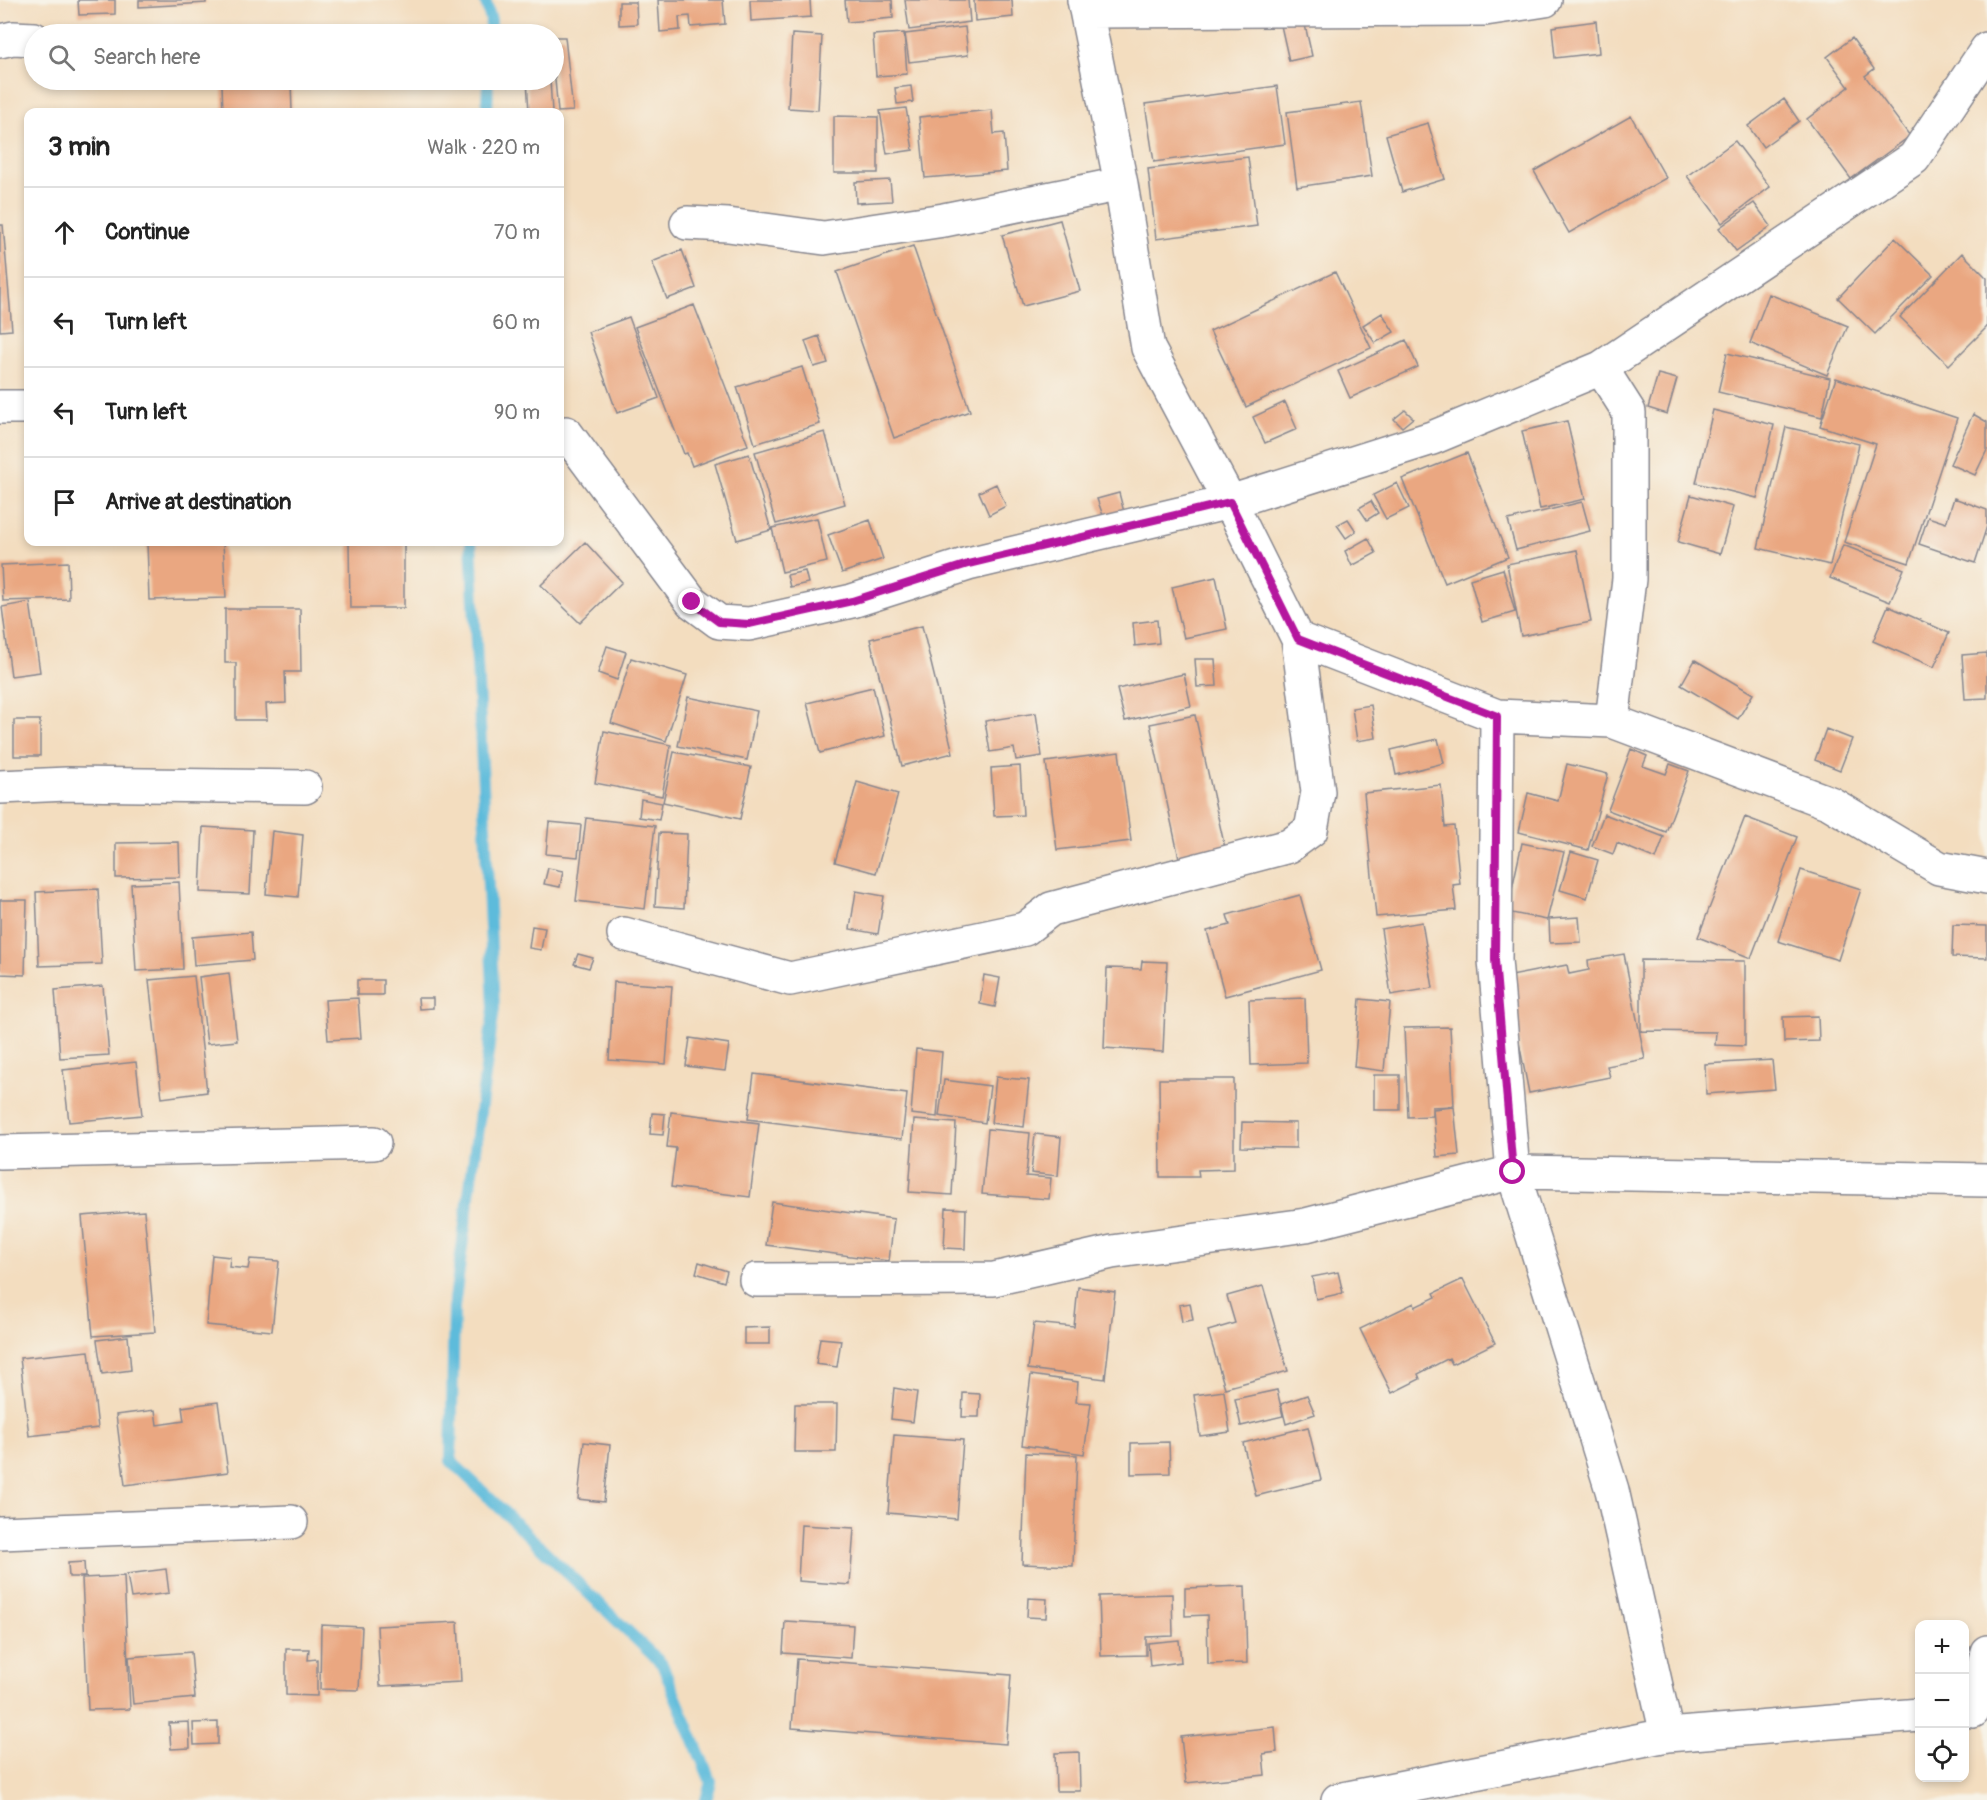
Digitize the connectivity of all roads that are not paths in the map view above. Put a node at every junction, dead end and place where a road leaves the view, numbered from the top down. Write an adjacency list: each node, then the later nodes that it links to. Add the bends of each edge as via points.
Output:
1 (1545, 0): 2 (street, via 1485,9)
2 (1085, 5): 6 (street)
3 (24, 39): 4 (street)
4 (0, 41)
5 (1987, 48): 8 (street, via 1914,158)
6 (1121, 184): 7 (street, via 944,220 824,238); 12 (street, via 1148,348)
7 (687, 223)
8 (1601, 368): 12 (street, via 1432,438); 15 (street, via 1629,412 1629,579)
9 (0, 407): 10 (street)
10 (24, 407)
11 (566, 433): 12 (street, via 692,602 719,622 749,624 852,601 968,564)
12 (1230, 502): 13 (street)
13 (1298, 639): 14 (street); 19 (street, via 1318,792 1311,830 1289,846 1051,909 1025,929 790,979)
14 (1497, 716): 15 (street); 22 (street, via 1495,960)
15 (1612, 721): 18 (street, via 1830,803 1939,868)
16 (0, 787): 17 (street, via 67,784)
17 (305, 787)
18 (1987, 877)
19 (624, 934)
20 (374, 1143): 21 (street)
21 (0, 1152)
22 (1513, 1172): 23 (street); 24 (street, via 1306,1225 1112,1252 994,1279); 30 (street, via 1612,1490)
23 (1987, 1180)
24 (756, 1280)
25 (291, 1522): 26 (street)
26 (0, 1533)
27 (1987, 1652): 29 (street)
28 (1915, 1715): 30 (street)
29 (1975, 1716)
30 (1667, 1735): 31 (street)
31 (1338, 1800)

